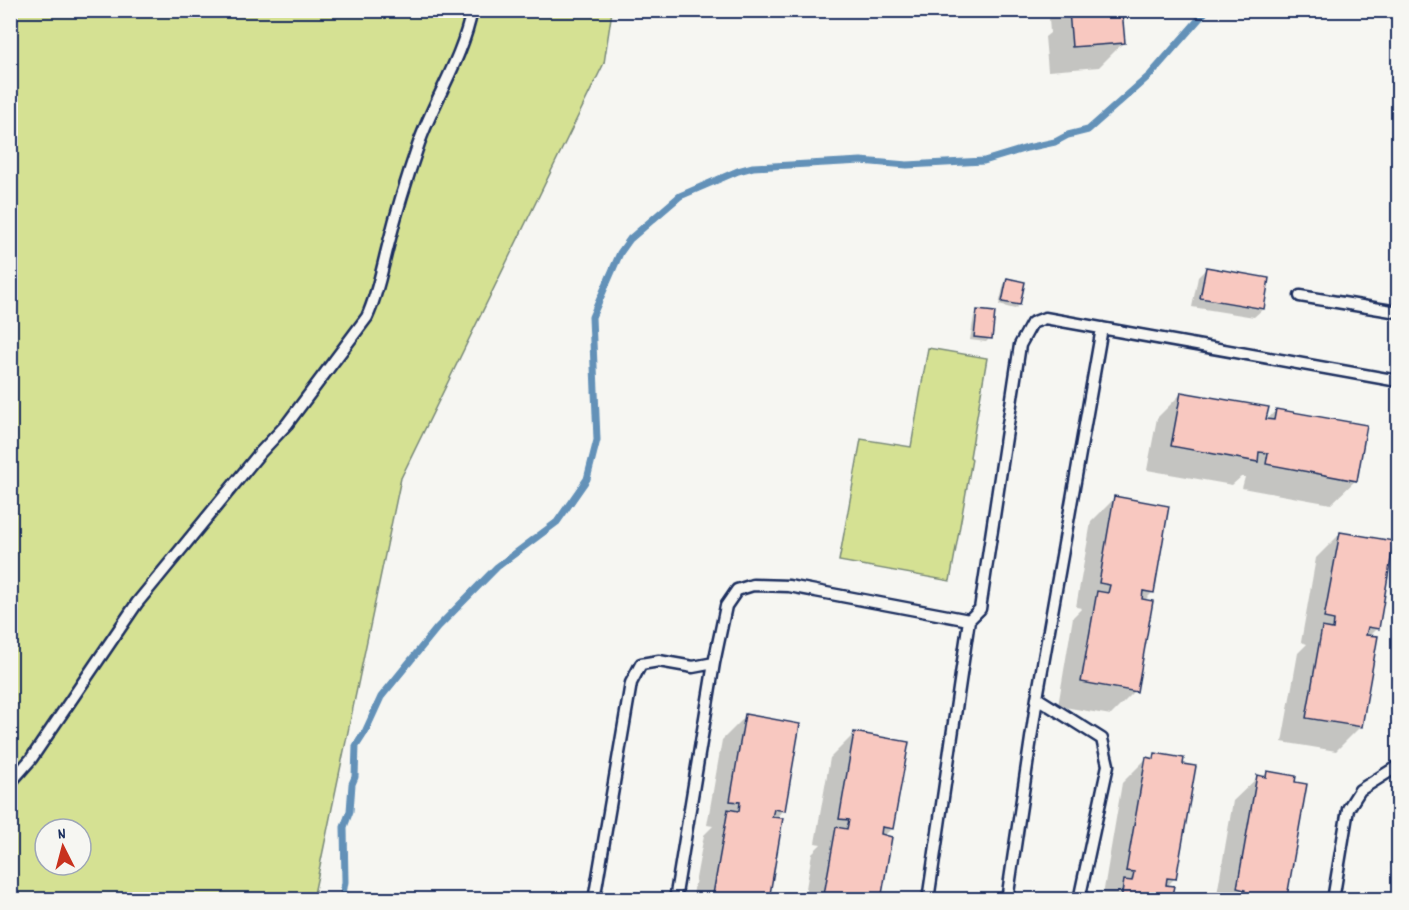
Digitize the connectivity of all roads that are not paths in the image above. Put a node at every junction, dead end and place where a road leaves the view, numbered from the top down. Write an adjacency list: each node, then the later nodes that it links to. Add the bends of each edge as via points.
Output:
1 (472, 10): 10 (lane, via 458,60 419,142 367,317 287,424 137,603 31,759)
2 (1300, 296): 3 (lane)
3 (1398, 312)
4 (1102, 328): 5 (lane); 6 (lane, via 1045,318 1032,323 1020,345 980,609); 8 (lane)
5 (1398, 381)
6 (969, 620): 7 (lane, via 789,586 753,585 737,590 726,606); 13 (lane)
7 (714, 663): 11 (lane, via 693,667 659,661 641,664 632,683); 12 (lane)
8 (1038, 698): 14 (lane); 15 (lane, via 1102,739 1108,765)
9 (1398, 766): 16 (lane, via 1360,790 1348,808)
10 (10, 783)
11 (594, 900)
12 (675, 900)
13 (928, 900)
14 (1007, 900)
15 (1079, 900)
16 (1333, 900)

